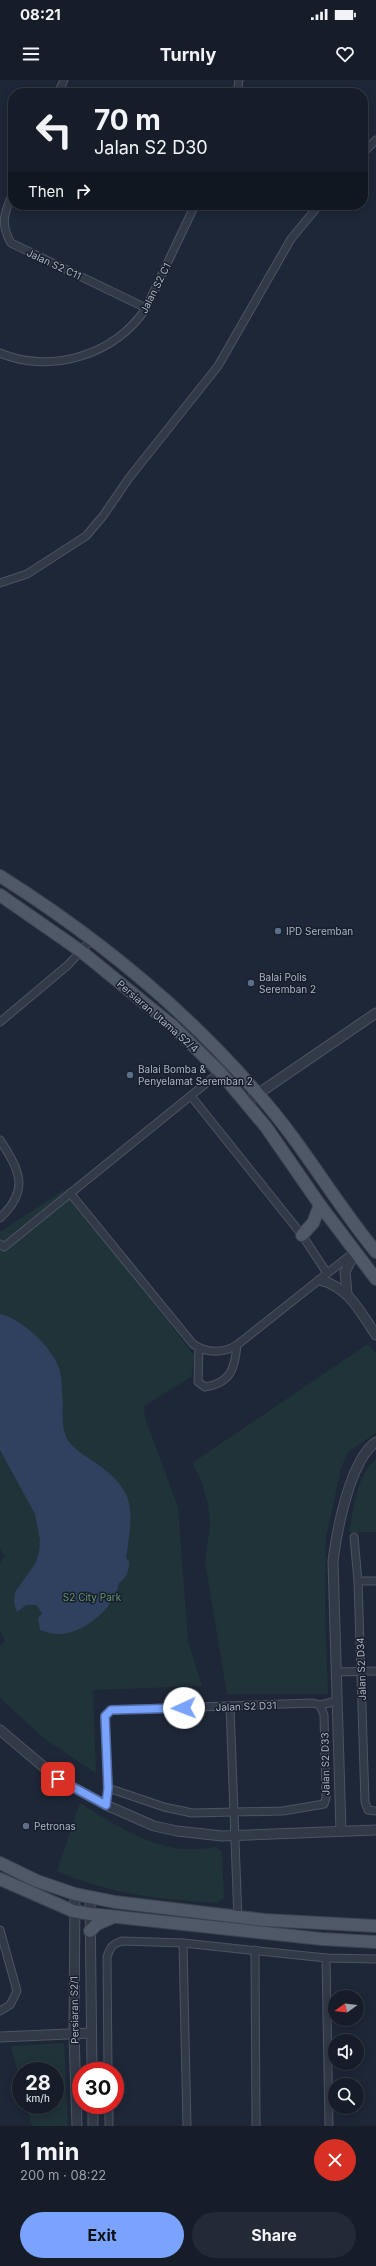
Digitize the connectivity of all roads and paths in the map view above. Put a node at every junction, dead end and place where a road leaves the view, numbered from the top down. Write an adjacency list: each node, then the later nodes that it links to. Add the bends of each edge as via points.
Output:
1 (376, 140): 2 (street)
2 (368, 148)
3 (8, 204): 6 (street, Jalan S2 C11, via 2,226 11,243)
4 (193, 210): 6 (street, Jalan S2 C1)
5 (315, 210): 8 (street, via 291,239 218,366 129,478 103,516 86,536 27,574)
6 (146, 308): 7 (street, Jalan S2 C1, via 136,323 119,338 76,357 40,363)
7 (0, 353)
8 (0, 583)
9 (0, 876): 11 (main road, Persiaran Utama S2/4)
10 (0, 895): 12 (main road, Persiaran Utama S2/4)
11 (91, 940): 12 (street); 14 (main road, Persiaran Utama S2/4)
12 (82, 952): 15 (street); 16 (main road, Persiaran Utama S2/4)
13 (376, 1013): 18 (street)
14 (184, 1016): 16 (main road); 18 (main road, Persiaran Utama S2/4)
15 (0, 1022)
16 (174, 1027): 17 (main road, Persiaran Utama S2/4)
17 (220, 1072): 19 (street); 20 (main road, Persiaran Utama S2/4)
18 (259, 1094): 20 (street); 25 (main road, Persiaran Utama S2/4)
19 (191, 1096): 22 (street); 26 (street)
20 (246, 1102): 23 (main road, Persiaran Utama S2/4)
21 (0, 1140): 24 (street, via 20,1179 18,1196 10,1209)
22 (70, 1194): 27 (street, via 4,1247); 36 (street, via 193,1344)
23 (320, 1205): 26 (main road, via 313,1222); 28 (main road, Persiaran Utama S2/4)
24 (0, 1218)
25 (356, 1227): 28 (main road, via 358,1244); 29 (main road, Persiaran Utama S2/4)
26 (302, 1234): 30 (street)
27 (0, 1244)
28 (355, 1252): 30 (street); 31 (main road, Persiaran Utama S2/4); 33 (street, via 345,1272)
29 (376, 1252)
30 (327, 1273): 32 (street)
31 (376, 1279)
32 (320, 1280): 33 (street); 35 (street)
33 (347, 1293): 34 (street)
34 (376, 1335)
35 (237, 1345): 36 (street, via 228,1350 212,1351); 36 (street, via 235,1365 228,1377 215,1385 205,1387 198,1382)
36 (199, 1348)
37 (376, 1442): 42 (street, via 360,1458 336,1539 333,1561)
38 (354, 1537): 39 (street, Jalan S2 D34)
39 (358, 1581): 40 (street); 43 (street, Jalan S2 D34)
40 (376, 1581)
41 (376, 1671): 43 (street)
42 (337, 1672): 43 (street); 44 (street)
43 (361, 1672): 50 (street, Jalan S2 D34, via 365,1802 368,1810)
44 (337, 1701): 45 (street, Jalan S2 D31); 53 (street)
45 (320, 1705): 46 (street, Jalan S2 D31, via 313,1703); 51 (street, Jalan S2 D33, via 324,1715 324,1804 283,1811)
46 (230, 1706): 48 (street, Jalan S2 D31, via 107,1712 105,1716); 51 (street)
47 (0, 1730): 49 (street, via 58,1779)
48 (108, 1788): 49 (street); 51 (street, via 180,1811)
49 (106, 1805): 54 (street, via 154,1826 190,1833)
50 (376, 1811)
51 (234, 1812): 54 (street)
52 (376, 1830): 53 (street)
53 (341, 1831): 54 (street)
54 (236, 1836): 61 (street)
55 (0, 1863): 57 (main road, via 37,1881)
56 (0, 1879): 59 (main road)
57 (75, 1894): 58 (main road); 59 (street, Persiaran S2/1)
58 (90, 1898): 60 (street, Persiaran S2/1); 61 (main road)
59 (74, 1911): 60 (main road); 74 (street, Persiaran S2/1)
60 (90, 1914): 62 (main road); 65 (street, Persiaran S2/1)
61 (238, 1917): 63 (main road); 66 (street)
62 (112, 1918): 65 (main road); 66 (main road)
63 (376, 1926)
64 (0, 1930): 72 (street, via 17,1991 10,2005)
65 (90, 1930): 73 (street, Persiaran S2/1)
66 (239, 1930): 67 (main road)
67 (376, 1942)
68 (183, 1943): 69 (street); 77 (street, via 122,1941 110,1948 107,1957); 83 (street)
69 (255, 1950): 70 (street); 84 (street)
70 (326, 1958): 71 (street); 85 (street)
71 (376, 1959)
72 (0, 2011)
73 (91, 2033): 74 (street); 76 (street, Persiaran S2/1)
74 (74, 2034): 75 (street); 80 (street, Persiaran S2/1)
75 (0, 2037)
76 (92, 2062)
77 (108, 2062)
78 (93, 2114): 81 (street)
79 (109, 2114): 82 (street)
80 (77, 2126)
81 (93, 2126)
82 (109, 2126)
83 (187, 2126)
84 (256, 2126)
85 (329, 2126)

